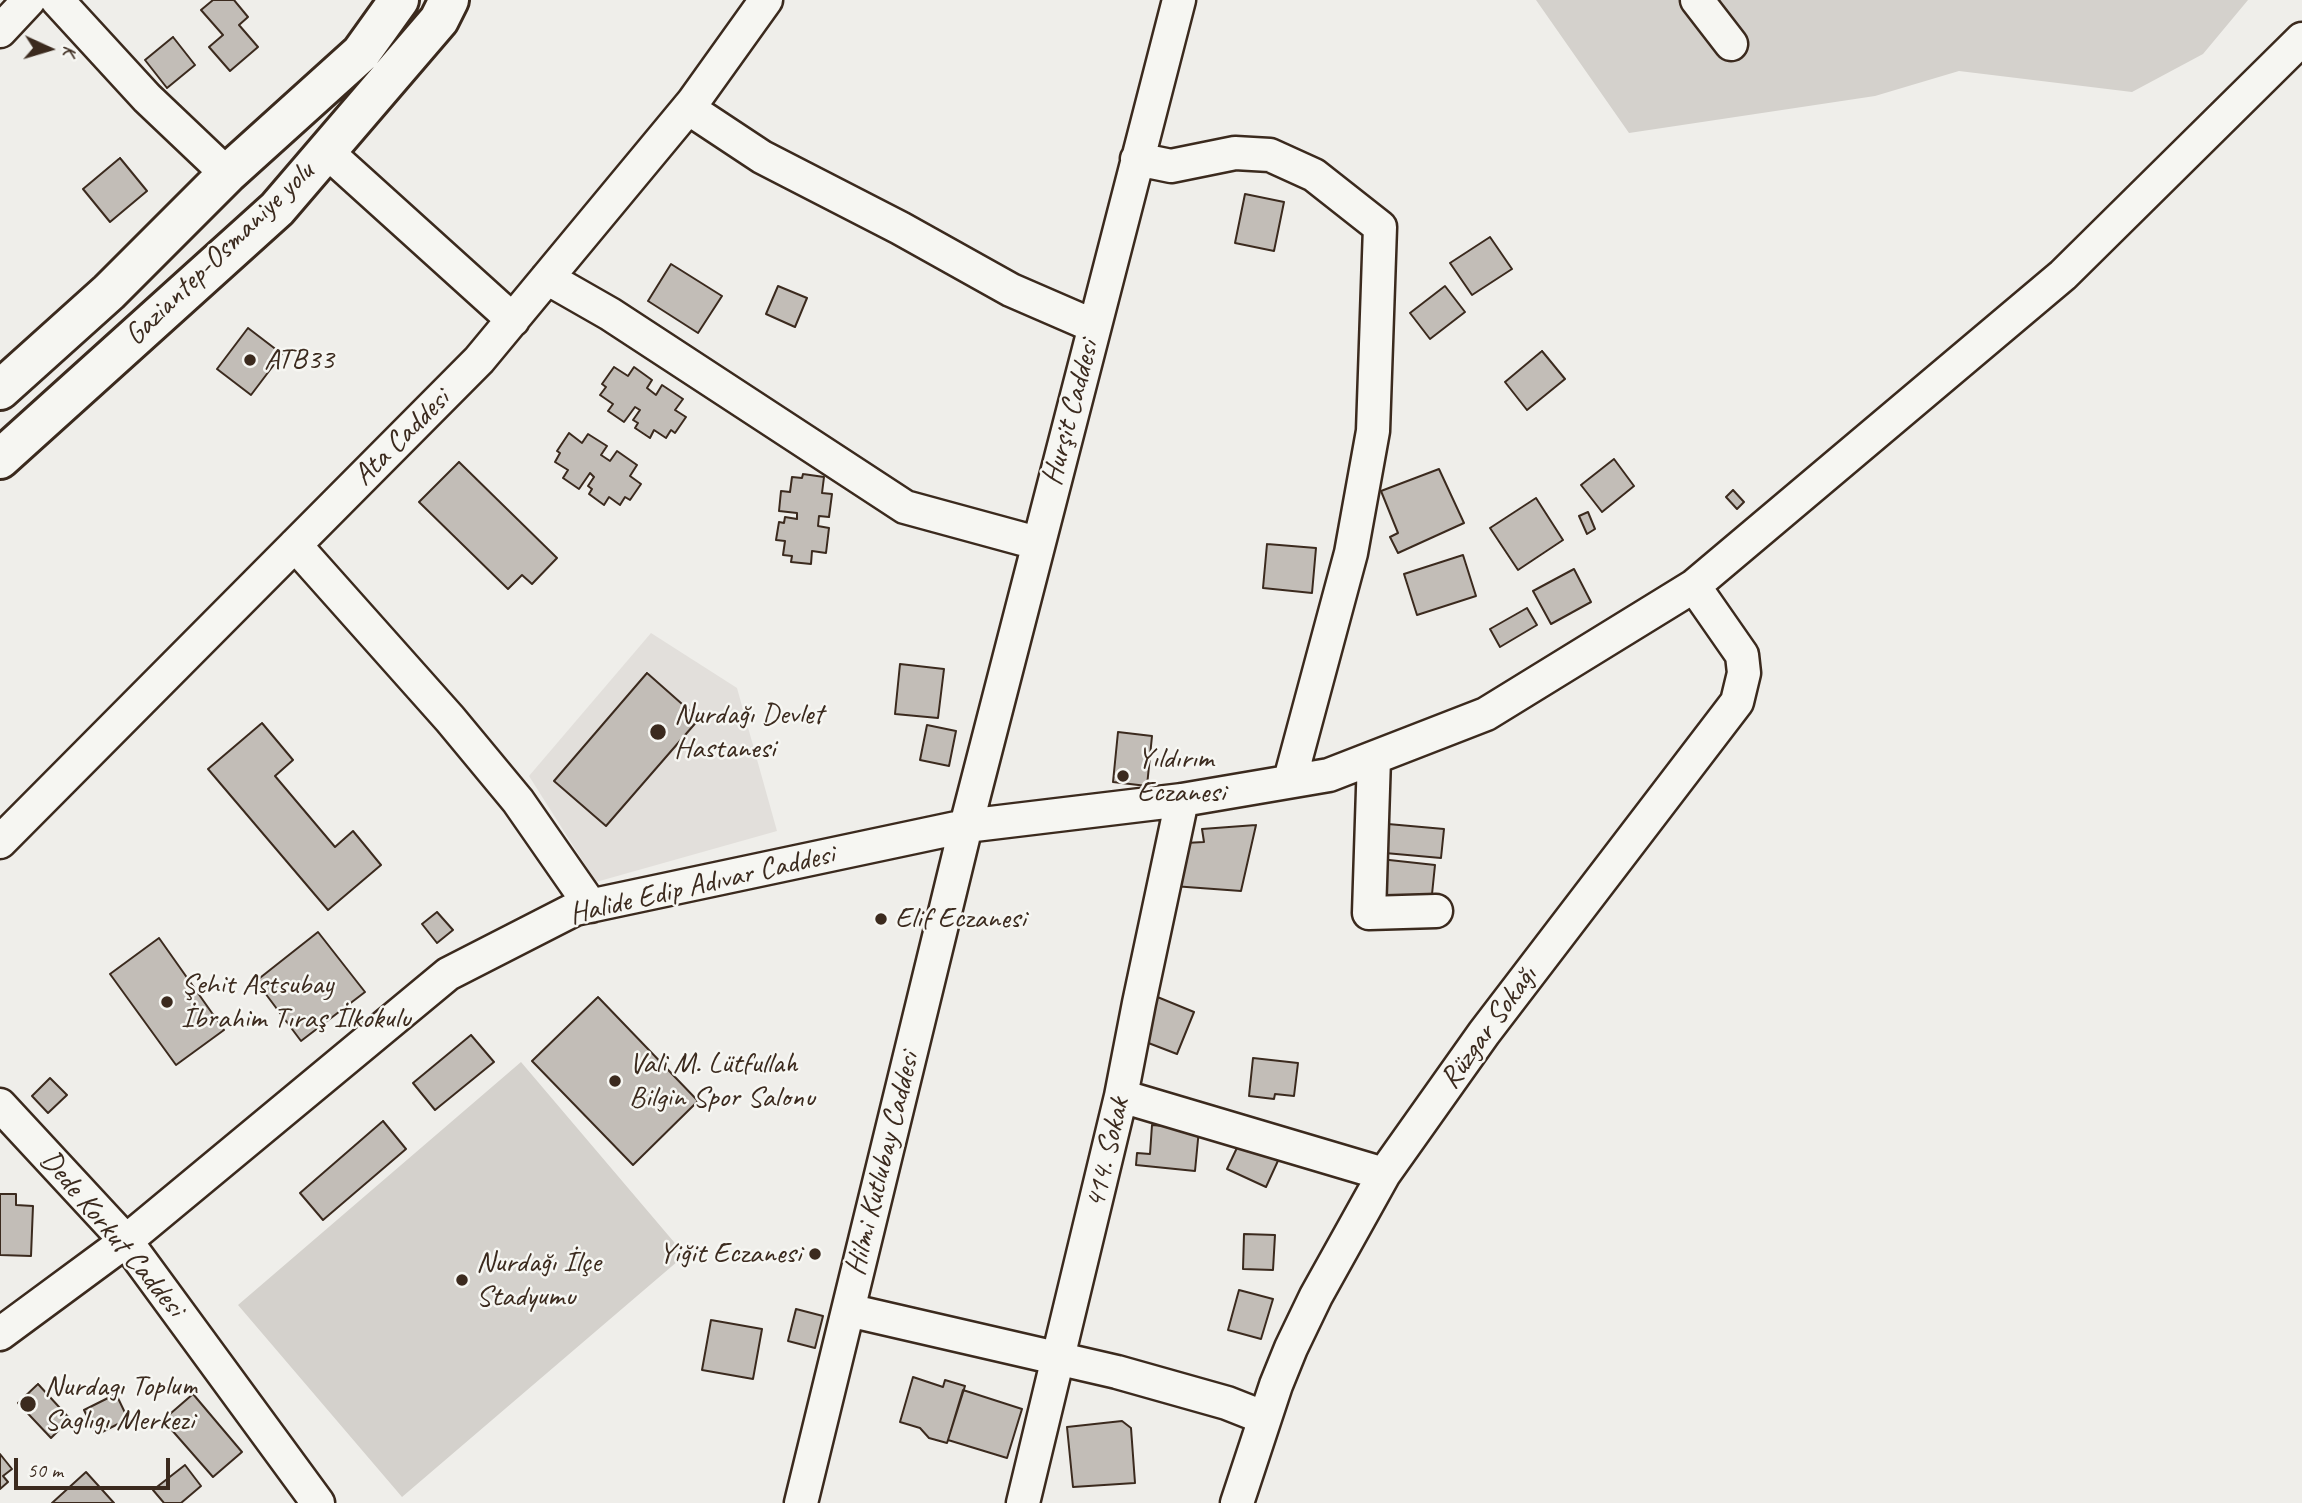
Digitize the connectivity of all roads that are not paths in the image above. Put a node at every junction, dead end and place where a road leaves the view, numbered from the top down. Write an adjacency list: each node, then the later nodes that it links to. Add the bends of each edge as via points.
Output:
1 (29, 0): 8 (street)
2 (57, 0): 14 (street, via 147,98)
3 (399, 0): 14 (highway, Gaziantep-Osmaniye yolu, via 361,53)
4 (449, 0): 12 (highway, Gaziantep-Osmaniye yolu, via 439,20)
5 (766, 0): 11 (street, Ata Caddesi)
6 (1179, 0): 13 (street, Hurşit Caddesi)
7 (1697, 0): 10 (street)
8 (0, 31)
9 (2302, 39): 22 (street, Halide Edip Adıvar Caddesi, via 2063,275)
10 (1731, 44)
11 (688, 108): 15 (street, Ata Caddesi); 17 (street, via 762,157 1012,290)
12 (326, 151): 16 (street); 19 (highway, Gaziantep-Osmaniye yolu, via 277,209)
13 (1137, 159): 17 (street, Hurşit Caddesi); 24 (street, via 1171,166 1235,153 1270,155 1314,175 1380,227 1373,430 1351,553)
14 (227, 174): 18 (highway, Gaziantep-Osmaniye yolu, via 109,292)
15 (547, 278): 16 (street, Ata Caddesi); 20 (street, via 610,314 905,507)
16 (513, 320): 21 (street, Ata Caddesi)
17 (1094, 326): 20 (street, Hurşit Caddesi)
18 (0, 390)
19 (0, 459)
20 (1037, 544): 26 (street, Hurşit Caddesi)
21 (295, 545): 27 (street, Ata Caddesi); 28 (street, via 519,801)
22 (1694, 586): 23 (street, Halide Edip Adıvar Caddesi, via 1486,714); 32 (street, Rüzgar Sokağı, via 1742,655 1744,673 1737,702 1484,1032)
23 (1374, 758): 24 (street, Halide Edip Adıvar Caddesi, via 1329,775); 29 (street, via 1368,913)
24 (1290, 780): 25 (street, Halide Edip Adıvar Caddesi)
25 (1182, 800): 26 (street, Halide Edip Adıvar Caddesi); 30 (street, 414. Sokak)
26 (966, 826): 28 (street, Halide Edip Adıvar Caddesi); 34 (street, Hilmi Kutlubay Caddesi)
27 (0, 842)
28 (591, 906): 33 (street, Halide Edip Adıvar Caddesi, via 575,909 448,975)
29 (1436, 911)
30 (1121, 1096): 32 (street); 36 (street, 414. Sokak)
31 (0, 1105): 33 (street, Dede Korkut Caddesi)
32 (1384, 1174): 37 (street, Rüzgar Sokağı, via 1301,1327)
33 (126, 1241): 35 (street, Halide Edip Adıvar Caddesi); 38 (street, Dede Korkut Caddesi)
34 (848, 1310): 36 (street); 39 (street, Hilmi Kutlubay Caddesi)
35 (0, 1334)
36 (1060, 1358): 37 (street); 40 (street, 414. Sokak)
37 (1265, 1418): 41 (street, Rüzgar Sokağı)
38 (318, 1503)
39 (801, 1503)
40 (1023, 1503)
41 (1237, 1503)

